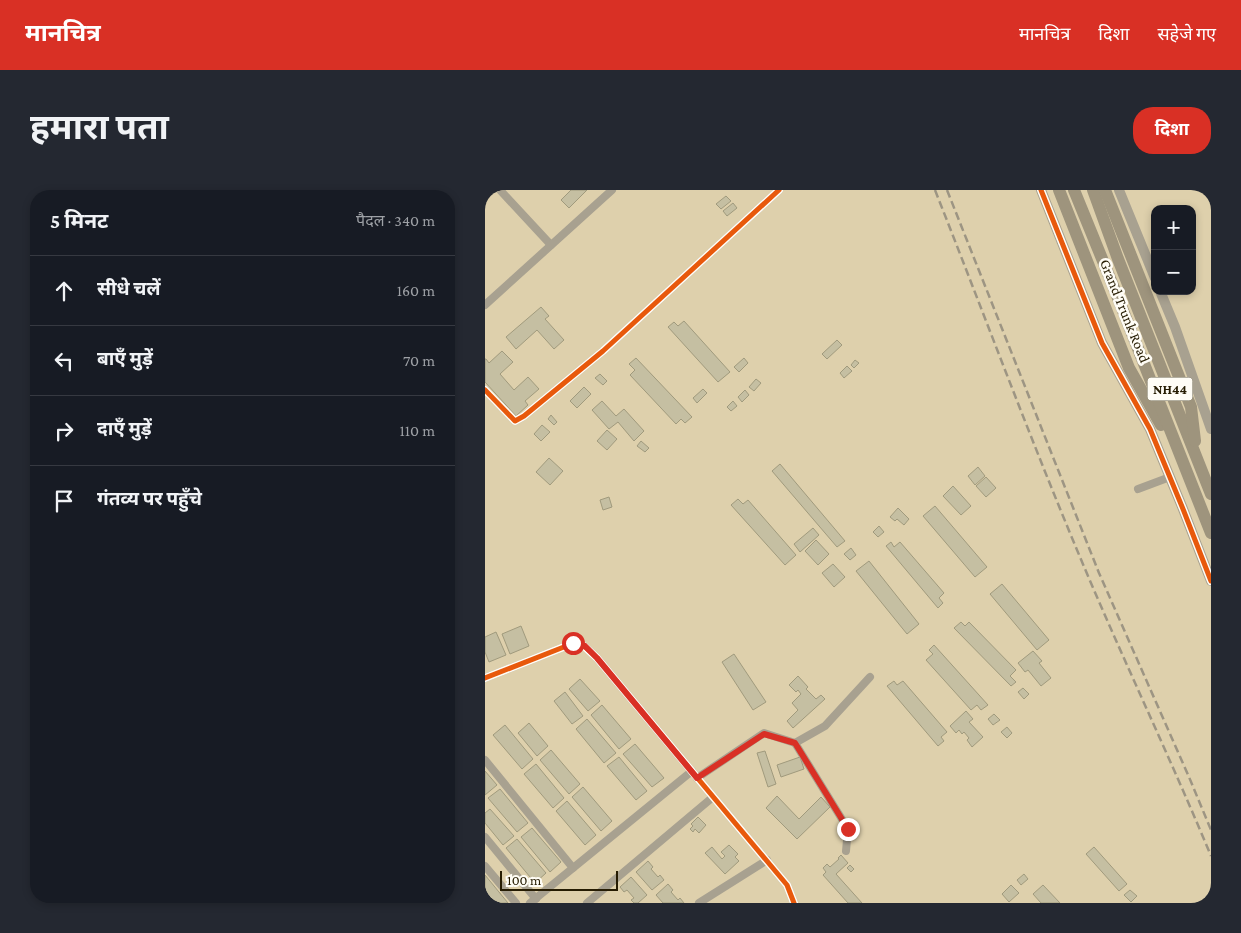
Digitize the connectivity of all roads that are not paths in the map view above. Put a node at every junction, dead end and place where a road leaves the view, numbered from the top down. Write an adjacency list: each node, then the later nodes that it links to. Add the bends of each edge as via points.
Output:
1 (500, 190): 10 (street)
2 (612, 190): 10 (street)
3 (779, 190): 15 (street, via 603,351 524,416 515,421)
4 (1041, 190): 18 (street, via 1102,343 1150,429)
5 (1059, 190): 17 (highway, Grand Trunk Road / NH44, via 1129,368)
6 (1074, 190): 17 (highway, Grand Trunk Road / NH44)
7 (1093, 190): 11 (highway, Grand Trunk Road / NH44)
8 (1105, 190): 11 (highway, Grand Trunk Road / NH44)
9 (1119, 190): 12 (street)
10 (551, 245): 14 (street)
11 (1124, 255): 20 (highway, Grand Trunk Road / NH44)
12 (1151, 270)
13 (1162, 295): 16 (street)
14 (485, 305)
15 (485, 390)
16 (1211, 429)
17 (1185, 466): 21 (highway, Grand Trunk Road / NH44)
18 (1170, 477): 19 (street); 22 (street)
19 (1138, 489)
20 (1211, 494)
21 (1211, 533)
22 (1211, 581)
23 (870, 677): 25 (street, via 825,726)
24 (485, 678): 27 (street, via 573,643 585,646)
25 (795, 743): 27 (street, via 764,734); 30 (street, via 848,829)
26 (485, 760): 33 (street)
27 (695, 774): 28 (street); 33 (street)
28 (713, 797): 31 (street); 36 (street)
29 (485, 837): 34 (street)
30 (846, 851)
31 (767, 860): 37 (street); 38 (street, via 787,885)
32 (485, 866): 35 (street)
33 (573, 868): 34 (street)
34 (533, 901)
35 (516, 903)
36 (587, 903)
37 (699, 903)
38 (794, 903)

